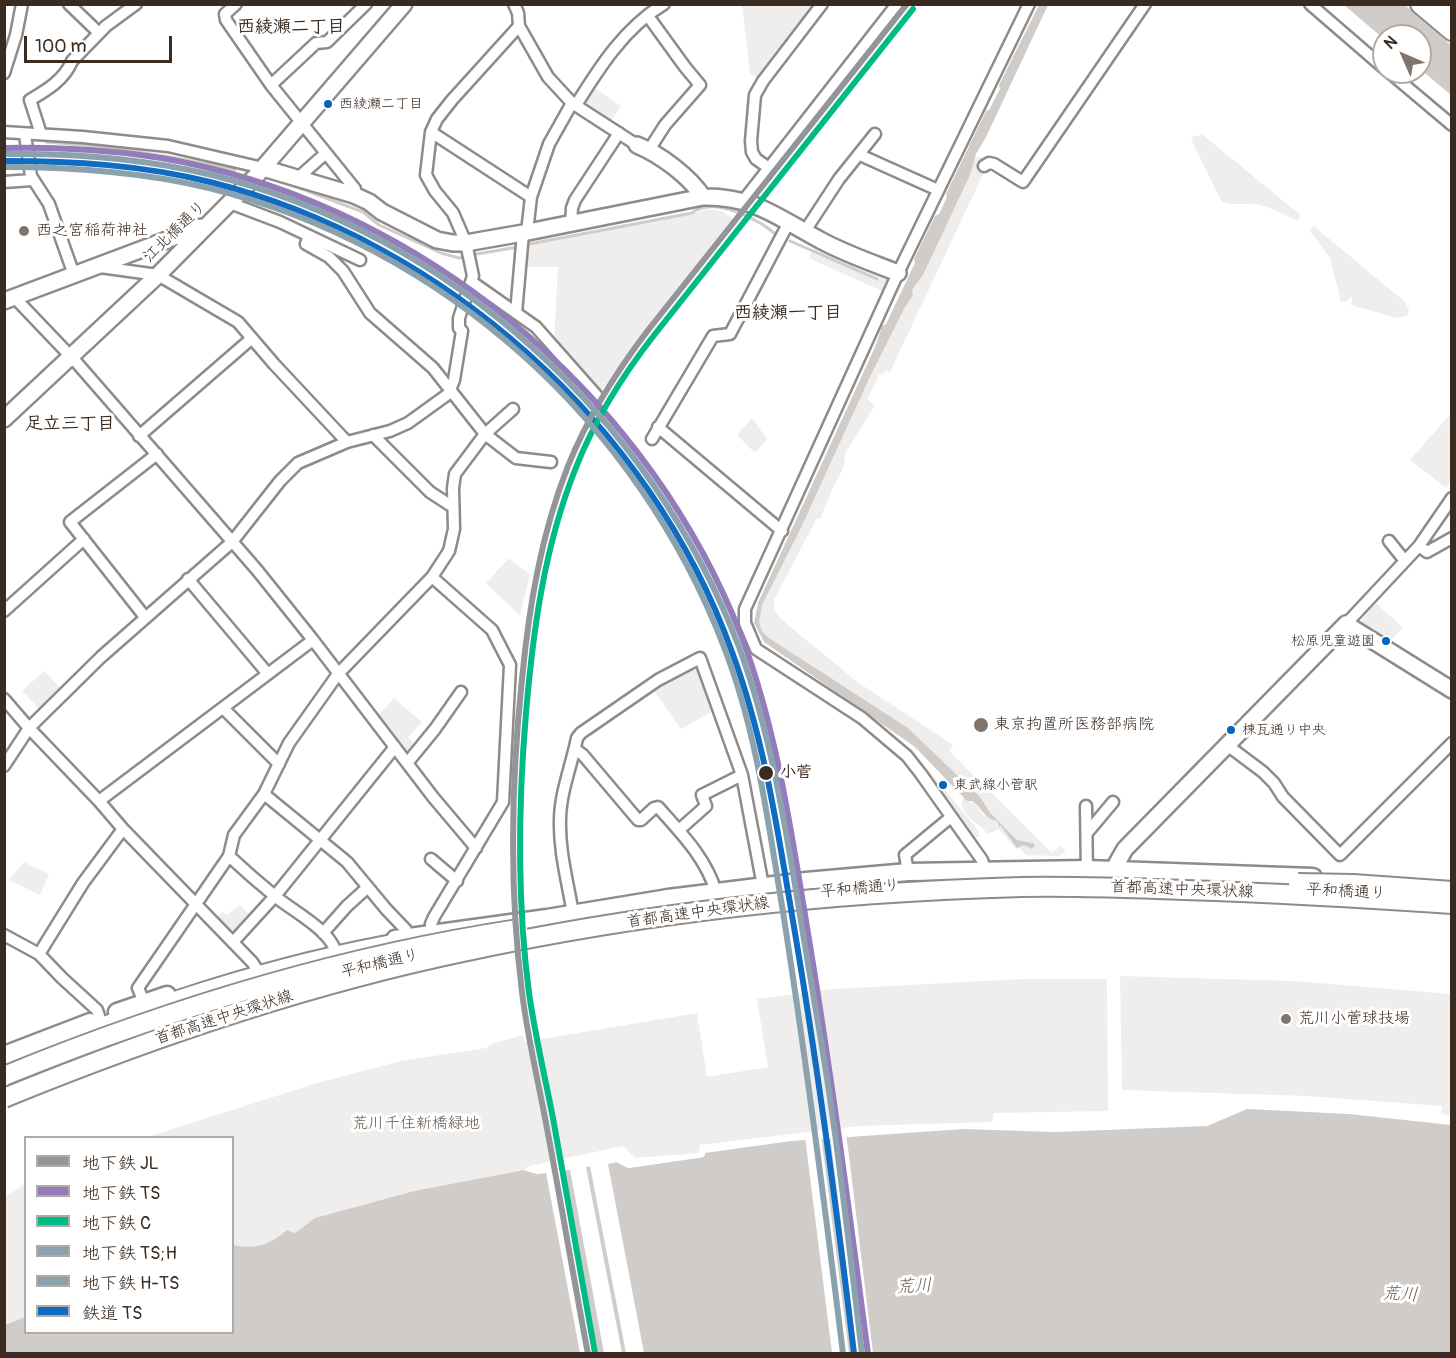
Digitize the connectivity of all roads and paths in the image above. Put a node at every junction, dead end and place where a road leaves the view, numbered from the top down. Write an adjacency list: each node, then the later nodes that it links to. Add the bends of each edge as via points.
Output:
1 (22, 4): 22 (street)
2 (69, 4): 20 (street)
3 (136, 4): 20 (street)
4 (236, 4): 24 (street, via 225,14 226,20)
5 (366, 4): 24 (street, via 327,42 316,44)
6 (404, 4): 26 (street, 江北橋通り)
7 (514, 4): 18 (street)
8 (664, 4): 17 (street)
9 (822, 4): 39 (street, via 755,95 752,152)
10 (897, 4): 39 (street)
11 (1029, 4): 43 (street)
12 (1145, 4): 37 (street, via 1023,182 994,164)
13 (1310, 4): 21 (street)
14 (1420, 4): 19 (highway)
15 (1440, 4): 16 (highway)
16 (1452, 14)
17 (648, 16): 25 (street, via 605,58); 34 (street, via 700,86)
18 (519, 26): 25 (street, via 548,77); 29 (street, via 452,100)
19 (1452, 31)
20 (99, 33): 31 (street, via 55,84 30,100)
21 (1372, 58)
22 (4, 73)
23 (1403, 84): 27 (street)
24 (271, 85): 26 (street)
25 (574, 104): 30 (street); 45 (street, via 549,144)
26 (302, 124): 35 (street); 38 (street, 江北橋通り)
27 (1452, 125)
28 (4, 132): 33 (street)
29 (431, 132): 45 (street); 55 (street, via 426,175 453,213)
30 (619, 133): 34 (street); 51 (street, via 575,200)
31 (41, 134): 33 (street); 38 (street, via 168,146)
32 (875, 134): 36 (street)
33 (25, 135): 41 (street)
34 (643, 147): 46 (street, via 689,181)
35 (326, 153): 40 (street); 44 (street, via 356,189)
36 (860, 155): 43 (street); 52 (street)
37 (984, 166)
38 (263, 168): 40 (street); 48 (street, 江北橋通り)
39 (769, 168): 47 (street)
40 (299, 177): 44 (street)
41 (32, 180): 42 (street); 59 (street, via 49,204)
42 (4, 182)
43 (938, 190): 58 (street)
44 (354, 195): 55 (street, via 437,240)
45 (531, 197): 53 (street)
46 (703, 197): 47 (street); 51 (street)
47 (743, 201): 49 (street)
48 (230, 203): 50 (street, 江北橋通り); 54 (street)
49 (789, 222): 52 (street); 70 (street, via 730,334 713,336)
50 (210, 224): 57 (street); 60 (street, 江北橋通り)
51 (571, 224): 53 (street)
52 (805, 231): 58 (street)
53 (525, 233): 55 (street); 63 (street)
54 (309, 236): 56 (street); 66 (street, via 306,244 329,257 343,271 370,313 433,368)
55 (466, 243): 61 (street)
56 (360, 260)
57 (97, 266): 59 (street); 60 (street)
58 (898, 273): 80 (street)
59 (74, 275): 62 (street)
60 (158, 275): 64 (street, via 238,322); 65 (street, 江北橋通り)
61 (472, 282): 63 (street); 66 (street, via 459,318 462,332)
62 (10, 299): 65 (street)
63 (516, 313): 67 (street, via 536,327)
64 (251, 339): 73 (street); 75 (street)
65 (71, 357): 69 (street, 江北橋通り); 73 (street)
66 (451, 391): 71 (street); 72 (street, via 408,423)
67 (597, 396)
68 (513, 409): 71 (street)
69 (4, 419)
70 (658, 427): 74 (street); 80 (street)
71 (485, 434): 77 (street, via 516,458); 79 (street, via 455,474)
72 (373, 435): 75 (street); 79 (street, via 430,492)
73 (140, 436): 76 (street)
74 (652, 439)
75 (346, 442): 84 (street, via 298,463)
76 (157, 454): 82 (street, via 70,522); 84 (street)
77 (551, 462)
78 (1452, 498): 85 (street)
79 (453, 507): 87 (street, via 454,530 449,550)
80 (782, 531): 112 (street, via 745,609 753,646 883,735 913,763)
81 (1452, 538): 85 (street, via 1427,552)
82 (84, 539): 89 (street); 90 (street)
83 (1389, 541): 86 (street)
84 (232, 542): 88 (street); 92 (street)
85 (1419, 546): 86 (street)
86 (1406, 561): 91 (street)
87 (432, 577): 94 (street); 117 (street, via 492,630 510,665 503,802)
88 (188, 579): 90 (street); 93 (street)
89 (4, 611)
90 (146, 617): 99 (street)
91 (1346, 624): 95 (street); 101 (street)
92 (313, 640): 93 (street); 94 (street)
93 (268, 674): 98 (street)
94 (339, 674): 102 (street); 105 (street, via 289,743)
95 (1452, 690)
96 (461, 692): 104 (street)
97 (4, 699): 99 (street)
98 (223, 708): 105 (street); 109 (street)
99 (29, 728): 106 (street); 109 (street)
100 (1452, 743): 101 (street, via 1340,855 1282,797 1263,772)
101 (1227, 745): 123 (street, via 1125,849)
102 (395, 747): 104 (street); 116 (street)
103 (575, 749): 107 (street, via 581,733 658,680 700,658); 114 (street, via 638,820 658,807); 134 (street, via 560,823)
104 (408, 762): 117 (street)
105 (279, 764): 108 (street)
106 (4, 766)
107 (742, 775): 114 (street, via 702,795 706,806); 126 (street)
108 (264, 794): 116 (street); 118 (street, via 234,835)
109 (99, 801): 113 (street)
110 (1113, 802): 115 (street)
111 (1086, 806): 115 (street)
112 (951, 817): 120 (street); 121 (street, via 904,855)
113 (123, 829): 132 (street); 143 (street, via 83,882)
114 (679, 830): 129 (street, via 698,853)
115 (1087, 832): 122 (street)
116 (320, 840): 127 (street, via 347,862); 130 (street)
117 (476, 848): 124 (street)
118 (229, 856): 130 (street); 132 (street)
119 (431, 860): 124 (street)
120 (985, 869): 121 (main road, 平和橋通り); 122 (main road, 平和橋通り)
121 (908, 872): 126 (main road, 平和橋通り)
122 (1087, 874): 123 (main road, 平和橋通り); 145 (main road, 平和橋通り, via 812,893 675,910 389,961)
123 (1116, 875): 125 (main road, 平和橋通り); 131 (main road, 平和橋通り)
124 (457, 880): 136 (street, via 431,924)
125 (1452, 882)
126 (763, 886): 129 (main road, 平和橋通り)
127 (368, 887): 135 (street); 139 (street)
128 (1452, 891): 137 (highway, 首都高速中央環状線, bridge, via 1099,875 931,879 743,894)
129 (716, 892): 134 (main road, 平和橋通り)
130 (274, 896): 135 (street); 140 (street)
131 (1452, 898)
132 (195, 904): 140 (street); 146 (street, via 138,988)
133 (1452, 904): 142 (highway, 首都高速中央環状線, bridge, via 1090,886 918,891 817,898 676,915)
134 (573, 914): 136 (main road, 平和橋通り)
135 (322, 933): 141 (street)
136 (431, 933): 139 (main road, 平和橋通り)
137 (487, 934): 149 (highway, bridge, via 427,937 278,969 141,1012); 150 (highway, 首都高速中央環状線, bridge, via 372,956 211,1000)
138 (4, 935): 143 (street)
139 (407, 936): 141 (main road, 平和橋通り)
140 (233, 942): 144 (street)
141 (335, 950): 144 (main road, 平和橋通り)
142 (461, 952): 151 (highway, bridge, via 370,965 260,994); 152 (highway, 首都高速中央環状線, bridge, via 238,1012)
143 (39, 954): 147 (street, via 97,1010)
144 (256, 968): 146 (main road, 平和橋通り)
145 (251, 997): 151 (main road, 平和橋通り, via 151,1026); 153 (main road, via 170,1028 145,1048)
146 (144, 1002): 147 (main road, 平和橋通り)
147 (100, 1019): 148 (main road, 平和橋通り)
148 (4, 1055)
149 (4, 1066)
150 (4, 1076)
151 (4, 1083)
152 (4, 1098)
153 (4, 1103)

